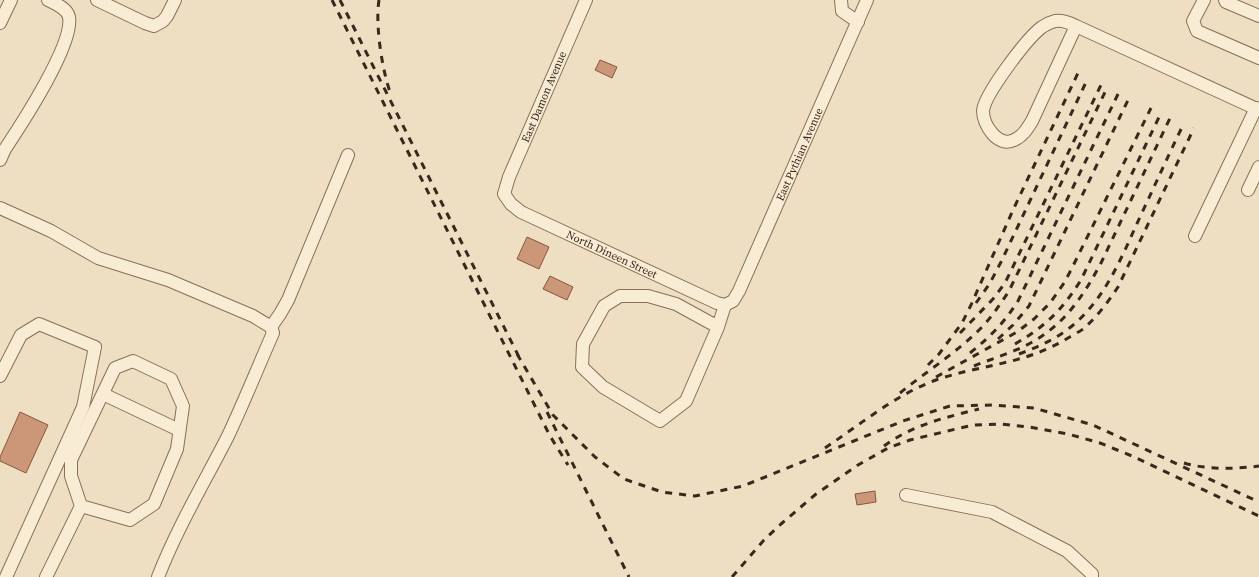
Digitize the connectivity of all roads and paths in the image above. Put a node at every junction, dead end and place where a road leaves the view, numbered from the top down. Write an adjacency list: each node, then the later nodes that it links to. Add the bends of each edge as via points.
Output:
1 (11, 0): 12 (street)
2 (97, 0): 3 (street, via 154,26 163,21)
3 (175, 0)
4 (586, 0): 20 (street, East Damon Avenue, via 509,177)
5 (841, 0): 11 (street, via 842,11)
6 (867, 0): 11 (street, East Pythian Avenue)
7 (1204, 0): 14 (street, via 1193,21 1197,31)
8 (1225, 0): 10 (street)
9 (53, 2): 17 (street, via 65,10 69,17 64,45)
10 (1259, 16)
11 (858, 22): 23 (street, East Pythian Avenue, via 739,291 733,300)
12 (0, 23)
13 (1076, 26): 13 (street, via 1056,21 1042,26 1013,59 983,110 984,122 996,137 1012,141 1024,134); 15 (street)
14 (1259, 58)
15 (1258, 109): 22 (street)
16 (348, 155): 24 (street, via 288,300)
17 (0, 160)
18 (1259, 167): 19 (street)
19 (1248, 190)
20 (504, 194): 23 (street, North Dineen Street, via 511,204 522,212)
21 (0, 208): 24 (street, via 38,224 98,258 168,280 253,316)
22 (1195, 236)
23 (725, 305): 25 (street)
24 (271, 327): 34 (street, via 273,333 229,434 180,527)
25 (718, 328): 25 (street, via 686,402 660,421 603,387 582,367 583,344 604,306 620,296 648,296 676,304)
26 (0, 376): 32 (street, via 21,335 39,324 95,347 83,407)
27 (103, 394): 28 (street); 28 (street, via 115,368 133,361 172,379 183,406); 30 (street, via 72,460 71,476)
28 (180, 430): 30 (street, via 176,449 154,504 130,520)
29 (906, 495): 31 (street, via 992,512 1068,551)
30 (81, 506): 33 (street)
31 (1092, 575)
32 (6, 577)
33 (46, 577)
34 (158, 577)

